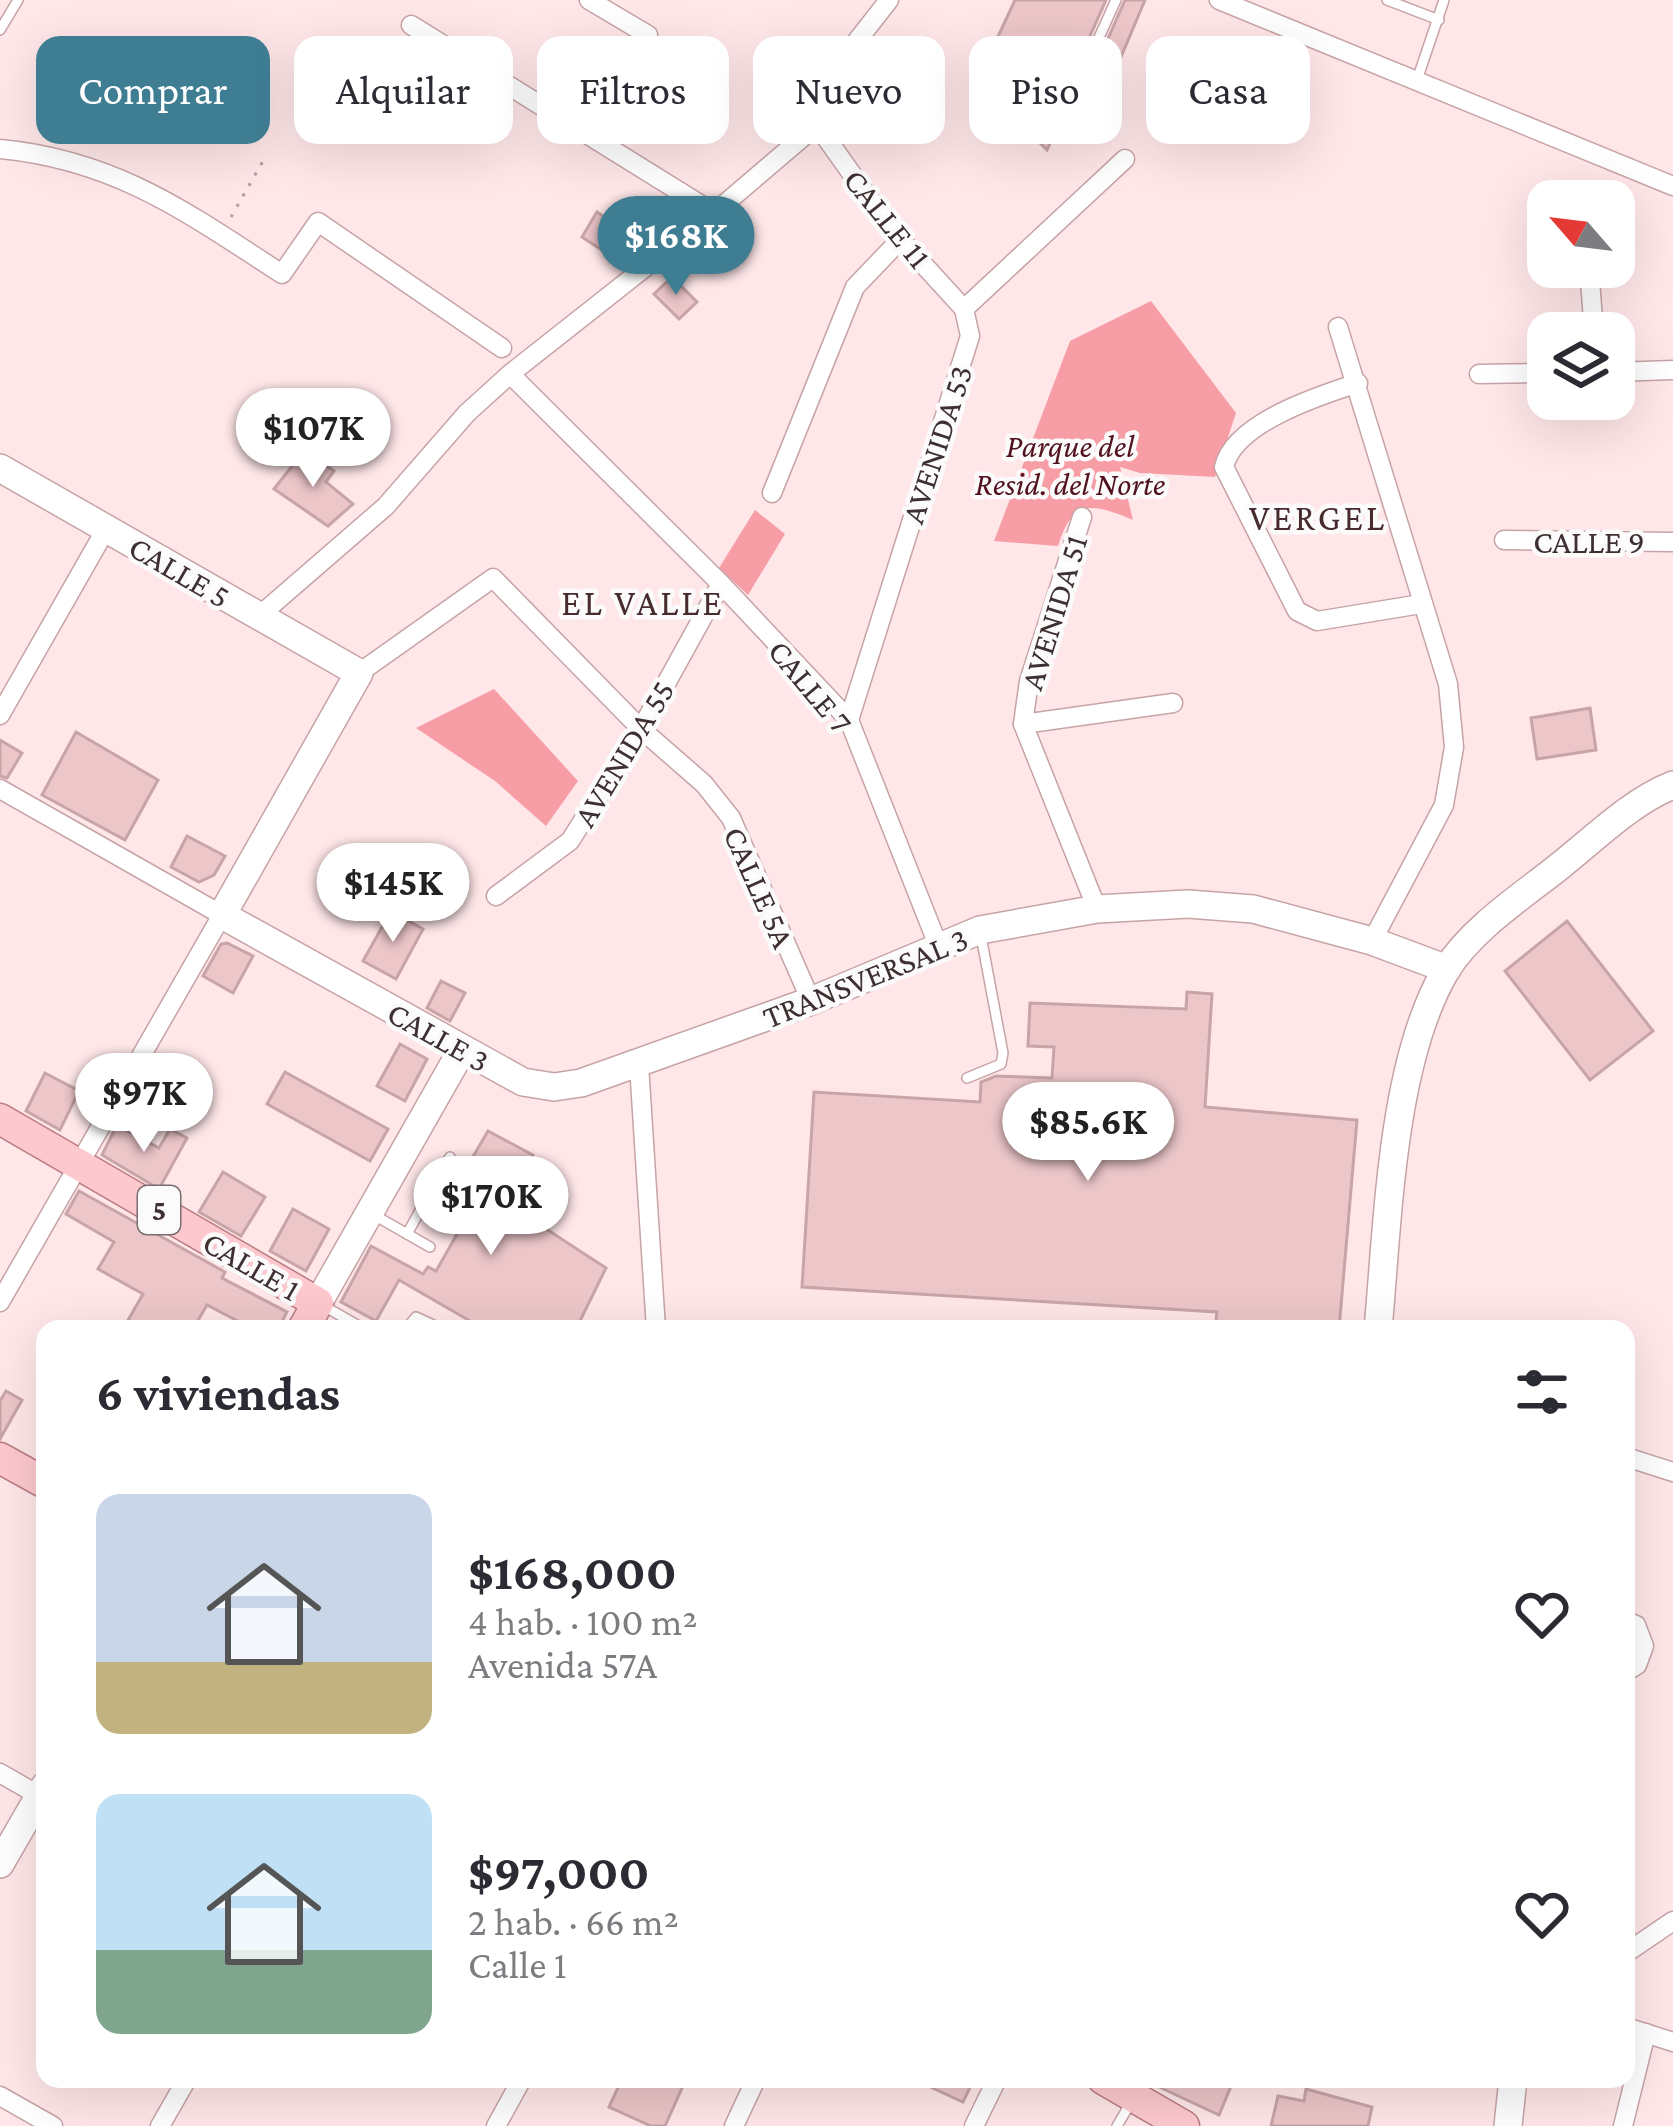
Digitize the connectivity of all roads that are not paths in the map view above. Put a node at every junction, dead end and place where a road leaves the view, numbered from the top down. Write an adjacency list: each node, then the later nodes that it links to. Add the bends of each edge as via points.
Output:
1 (18, 0): 10 (lane)
2 (589, 0): 11 (street)
3 (1116, 0): 13 (lane)
4 (1219, 0): 14 (street)
5 (1387, 0): 8 (lane)
6 (1444, 0): 8 (lane)
7 (882, 2): 12 (street)
8 (1439, 20): 14 (lane)
9 (411, 25): 20 (street)
10 (0, 30)
11 (648, 34)
12 (860, 36)
13 (1100, 36)
14 (1417, 80): 19 (street)
15 (795, 144): 20 (street)
16 (831, 144): 21 (street, CALLE 11)
17 (0, 149): 24 (street, via 104,170 282,274 318,222)
18 (1125, 159): 22 (street)
19 (1673, 186)
20 (714, 213): 28 (street)
21 (901, 239): 22 (street, CALLE 11); 32 (street, via 855,287)
22 (964, 309): 43 (street, AVENIDA 53, via 970,336)
23 (1338, 327): 30 (street)
24 (502, 348)
25 (1673, 370): 26 (street)
26 (1635, 371)
27 (1527, 373): 29 (street)
28 (510, 374): 37 (street, CALLE 7); 39 (street, via 386,506)
29 (1479, 374)
30 (1358, 382): 38 (street); 38 (street, via 1284,411 1233,445 1224,467 1297,610 1316,620)
31 (0, 468): 34 (street, CALLE 5)
32 (772, 493)
33 (1082, 517): 44 (street, AVENIDA 51, via 1029,681)
34 (106, 529): 39 (street, CALLE 5); 42 (street)
35 (1504, 540): 36 (street, CALLE 9)
36 (1673, 542)
37 (722, 584): 43 (street, CALLE 7); 45 (street, AVENIDA 55)
38 (1421, 604): 52 (street, via 1448,684 1454,747 1444,805)
39 (260, 616): 40 (street, CALLE 5)
40 (359, 674): 45 (street, CALLE 5A, via 493,578); 50 (street)
41 (1173, 703): 44 (street)
42 (0, 715)
43 (848, 720): 53 (street, CALLE 7)
44 (1023, 724): 49 (street, AVENIDA 51)
45 (641, 729): 48 (street, AVENIDA 55, via 570,841); 55 (street, CALLE 5A, via 731,818)
46 (1673, 785): 54 (street, via 1539,883)
47 (0, 789): 50 (street, CALLE 3)
48 (496, 896)
49 (1097, 909): 51 (street, TRANSVERSAL 3); 52 (street, TRANSVERSAL 3, via 1252,909)
50 (222, 915): 56 (street, CALLE 3); 61 (street)
51 (980, 930): 53 (street, TRANSVERSAL 3); 58 (lane, via 1003,1053 1001,1064)
52 (1372, 941): 54 (street, TRANSVERSAL 3)
53 (938, 945): 55 (street, TRANSVERSAL 3)
54 (1447, 969): 68 (street, via 1405,1089)
55 (811, 1001): 57 (street, TRANSVERSAL 3)
56 (462, 1050): 57 (street, CALLE 3, via 524,1082 554,1087); 62 (street)
57 (639, 1065): 67 (street)
58 (967, 1078)
59 (0, 1118): 61 (main road, CALLE 1 / 5)
60 (450, 1157): 63 (lane)
61 (80, 1164): 65 (street); 66 (main road, CALLE 1 / 5)
62 (369, 1212): 63 (lane); 66 (street)
63 (407, 1234): 64 (lane)
64 (430, 1247)
65 (0, 1303)
66 (310, 1316)
67 (655, 1320)
68 (1379, 1320)
69 (0, 1458): 72 (main road)
70 (1635, 1460): 71 (street)
71 (1673, 1472)
72 (36, 1478)
73 (1635, 1625): 74 (street, via 1644,1646)
74 (1635, 1666)
75 (0, 1773): 76 (street)
76 (36, 1791)
77 (36, 1805): 78 (street)
78 (0, 1864)
79 (1673, 1921): 80 (street)
80 (1635, 1947)
81 (1635, 2029): 82 (street)
82 (1646, 2032): 83 (street); 84 (street)
83 (1673, 2042)
84 (1635, 2077)
85 (182, 2088): 95 (street)
86 (517, 2088): 96 (street)
87 (752, 2088): 97 (street)
88 (993, 2088): 98 (street)
89 (1118, 2088): 93 (main road)
90 (1512, 2088): 101 (street)
91 (1632, 2088): 102 (street)
92 (0, 2096): 94 (street)
93 (1134, 2097): 99 (lane); 100 (main road)
94 (53, 2126)
95 (160, 2126)
96 (496, 2126)
97 (734, 2126)
98 (974, 2126)
99 (1118, 2126)
100 (1184, 2126)
101 (1508, 2126)
102 (1623, 2126)

